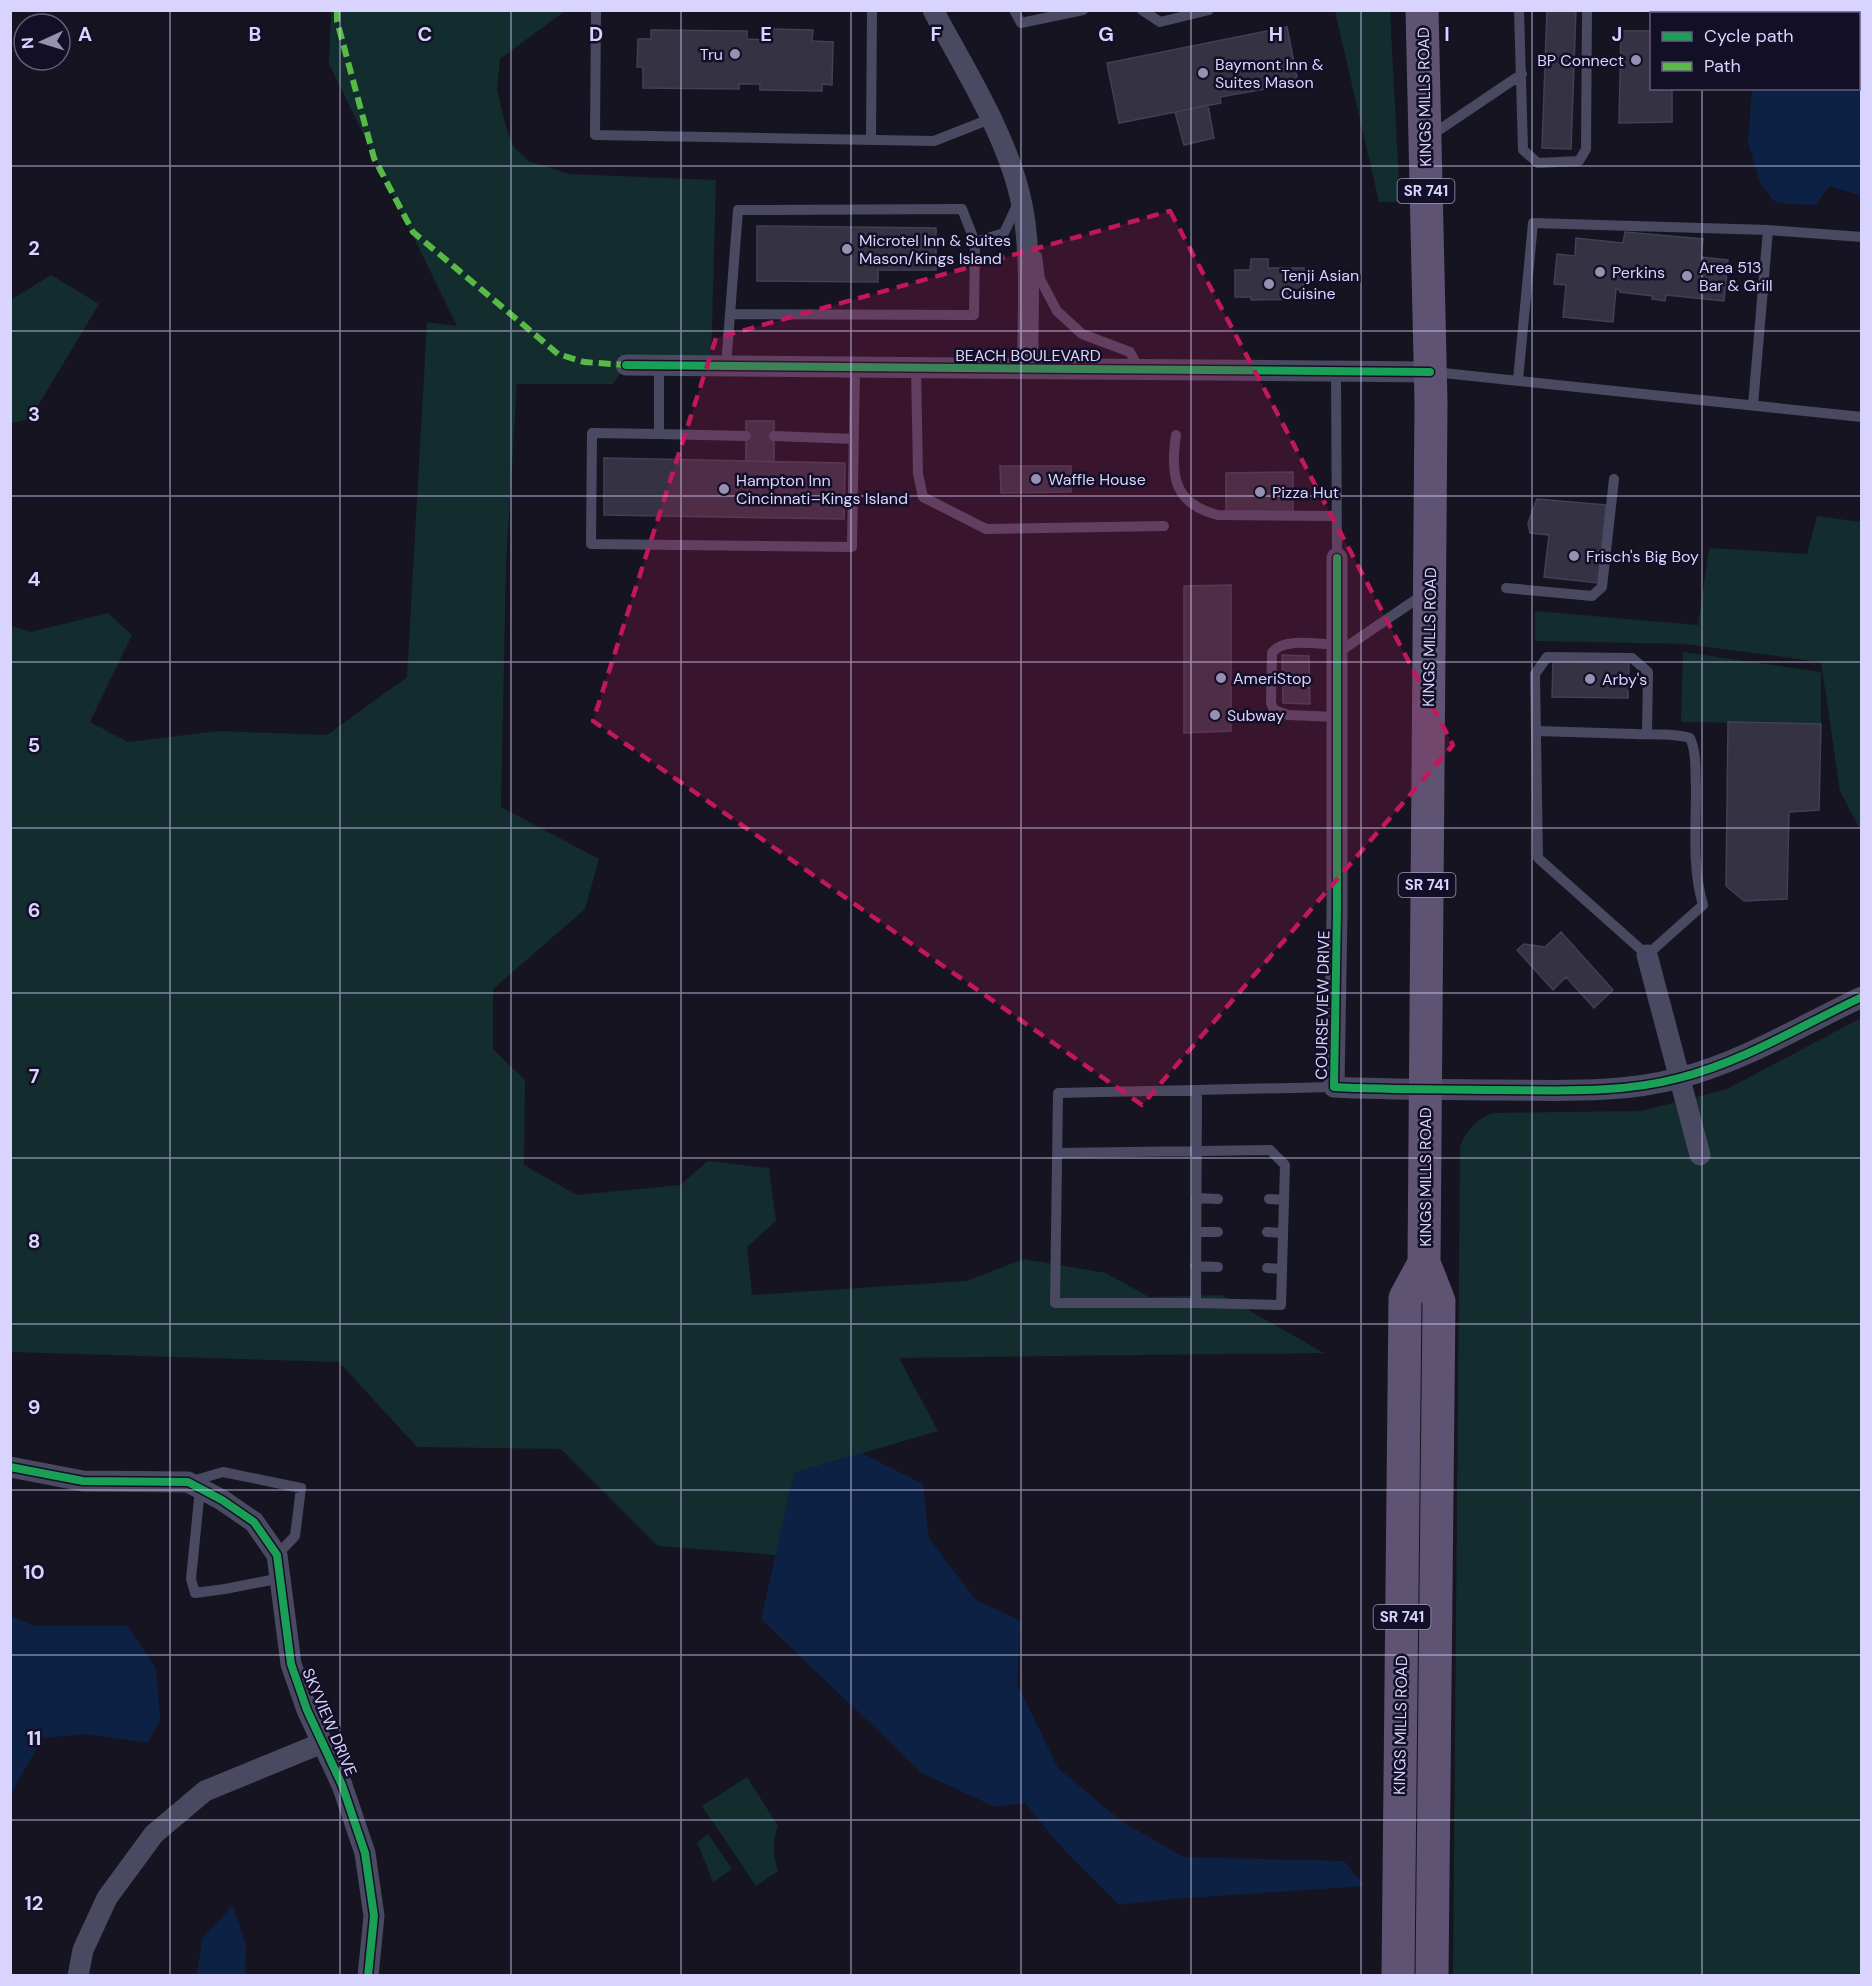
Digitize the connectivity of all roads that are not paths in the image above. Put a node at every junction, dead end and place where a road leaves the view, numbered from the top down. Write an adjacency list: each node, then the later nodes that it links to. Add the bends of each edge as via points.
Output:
1 (596, 10): 13 (lane, via 595,135)
2 (872, 10): 13 (lane)
3 (933, 10): 12 (street)
4 (1014, 10): 5 (lane, via 1021,23)
5 (1083, 10)
6 (1142, 10): 7 (lane, via 1160,22)
7 (1209, 10)
8 (1422, 10): 14 (main road, KINGS MILLS ROAD / SR 741)
9 (1587, 10): 11 (lane, via 1587,149 1579,161 1538,163 1522,150)
10 (1516, 11): 11 (lane)
11 (1522, 74): 14 (lane)
12 (990, 119): 13 (lane, via 934,141); 15 (street)
13 (871, 140)
14 (1425, 140): 28 (main road, KINGS MILLS ROAD / SR 741)
15 (1021, 197): 18 (lane, via 1004,233); 25 (street, via 1027,240); 26 (lane, via 1036,244 1040,279 1057,312 1082,334 1130,352)
16 (1768, 230): 17 (lane); 29 (lane, via 1533,223); 30 (lane)
17 (1862, 237)
18 (975, 242): 19 (lane, via 974,315); 19 (lane, via 962,209 738,210)
19 (730, 314): 22 (lane)
20 (626, 365): 21 (street, BEACH BOULEVARD)
21 (659, 365): 22 (street, BEACH BOULEVARD); 32 (lane)
22 (726, 366): 23 (street, BEACH BOULEVARD)
23 (855, 367): 24 (street, BEACH BOULEVARD); 36 (lane)
24 (916, 368): 25 (street, BEACH BOULEVARD); 39 (lane, via 918,474 923,497 986,529)
25 (1028, 369): 26 (street, BEACH BOULEVARD)
26 (1139, 369): 27 (street, BEACH BOULEVARD)
27 (1336, 371): 28 (street, BEACH BOULEVARD); 38 (lane)
28 (1430, 372): 29 (lane); 42 (main road, KINGS MILLS ROAD / SR 741)
29 (1518, 380): 30 (lane)
30 (1753, 405): 31 (lane)
31 (1862, 417)
32 (659, 434): 34 (lane); 36 (lane, via 592,433 591,544 852,547)
33 (1176, 435): 38 (lane, via 1174,477 1188,501 1201,511 1218,515)
34 (746, 436)
35 (774, 436): 36 (lane)
36 (854, 439)
37 (1614, 479): 41 (lane, via 1602,587 1592,596)
38 (1337, 516): 40 (lane)
39 (1164, 526)
40 (1336, 558): 43 (street, COURSEVIEW DRIVE)
41 (1506, 588)
42 (1429, 591): 43 (lane); 51 (main road, KINGS MILLS ROAD / SR 741)
43 (1336, 650): 44 (street, COURSEVIEW DRIVE); 44 (lane, via 1285,643 1276,647 1272,653 1271,703 1274,710 1288,715)
44 (1337, 717): 50 (street, COURSEVIEW DRIVE)
45 (1537, 731): 46 (lane); 46 (lane, via 1535,674 1547,657 1632,658 1648,672); 47 (lane, via 1538,858)
46 (1647, 734): 47 (lane, via 1681,735 1690,738 1694,746 1697,883 1703,904)
47 (1647, 955): 49 (street)
48 (1862, 997): 49 (street, COURSEVIEW DRIVE, via 1728,1062)
49 (1680, 1078): 51 (street, COURSEVIEW DRIVE, via 1630,1088); 55 (street)
50 (1334, 1088): 51 (street, COURSEVIEW DRIVE); 52 (lane)
51 (1425, 1089): 64 (main road, KINGS MILLS ROAD / SR 741)
52 (1197, 1091): 53 (lane); 54 (lane, via 1058,1093)
53 (1197, 1151): 54 (lane); 56 (lane); 59 (lane, via 1270,1150 1285,1165)
54 (1058, 1153): 69 (lane, via 1055,1303)
55 (1700, 1155)
56 (1196, 1198): 57 (lane); 60 (lane)
57 (1218, 1199)
58 (1269, 1199): 59 (lane)
59 (1284, 1200): 63 (lane)
60 (1196, 1232): 61 (lane); 65 (lane)
61 (1218, 1232)
62 (1267, 1232): 63 (lane)
63 (1282, 1233): 68 (lane)
64 (1424, 1263): 77 (main road, KINGS MILLS ROAD / SR 741, via 1405,1298); 78 (main road, KINGS MILLS ROAD / SR 741, via 1439,1301)
65 (1196, 1266): 66 (lane); 69 (lane)
66 (1218, 1267)
67 (1267, 1268): 68 (lane)
68 (1282, 1269): 69 (lane, via 1281,1305)
69 (1196, 1303)
70 (10, 1467): 71 (street, SKYVIEW DRIVE, via 83,1481)
71 (194, 1485): 72 (street, SKYVIEW DRIVE, via 254,1522); 72 (lane, via 222,1472 301,1488 295,1536); 73 (lane, via 190,1579 195,1593)
72 (277, 1555): 73 (street, SKYVIEW DRIVE)
73 (281, 1578): 74 (street, SKYVIEW DRIVE, via 291,1664)
74 (322, 1743): 75 (street, via 205,1791 154,1834 107,1898 83,1950); 76 (street, SKYVIEW DRIVE, via 342,1785 365,1853 374,1916)
75 (78, 1976)
76 (368, 1976)
77 (1398, 1976)
78 (1432, 1976)

